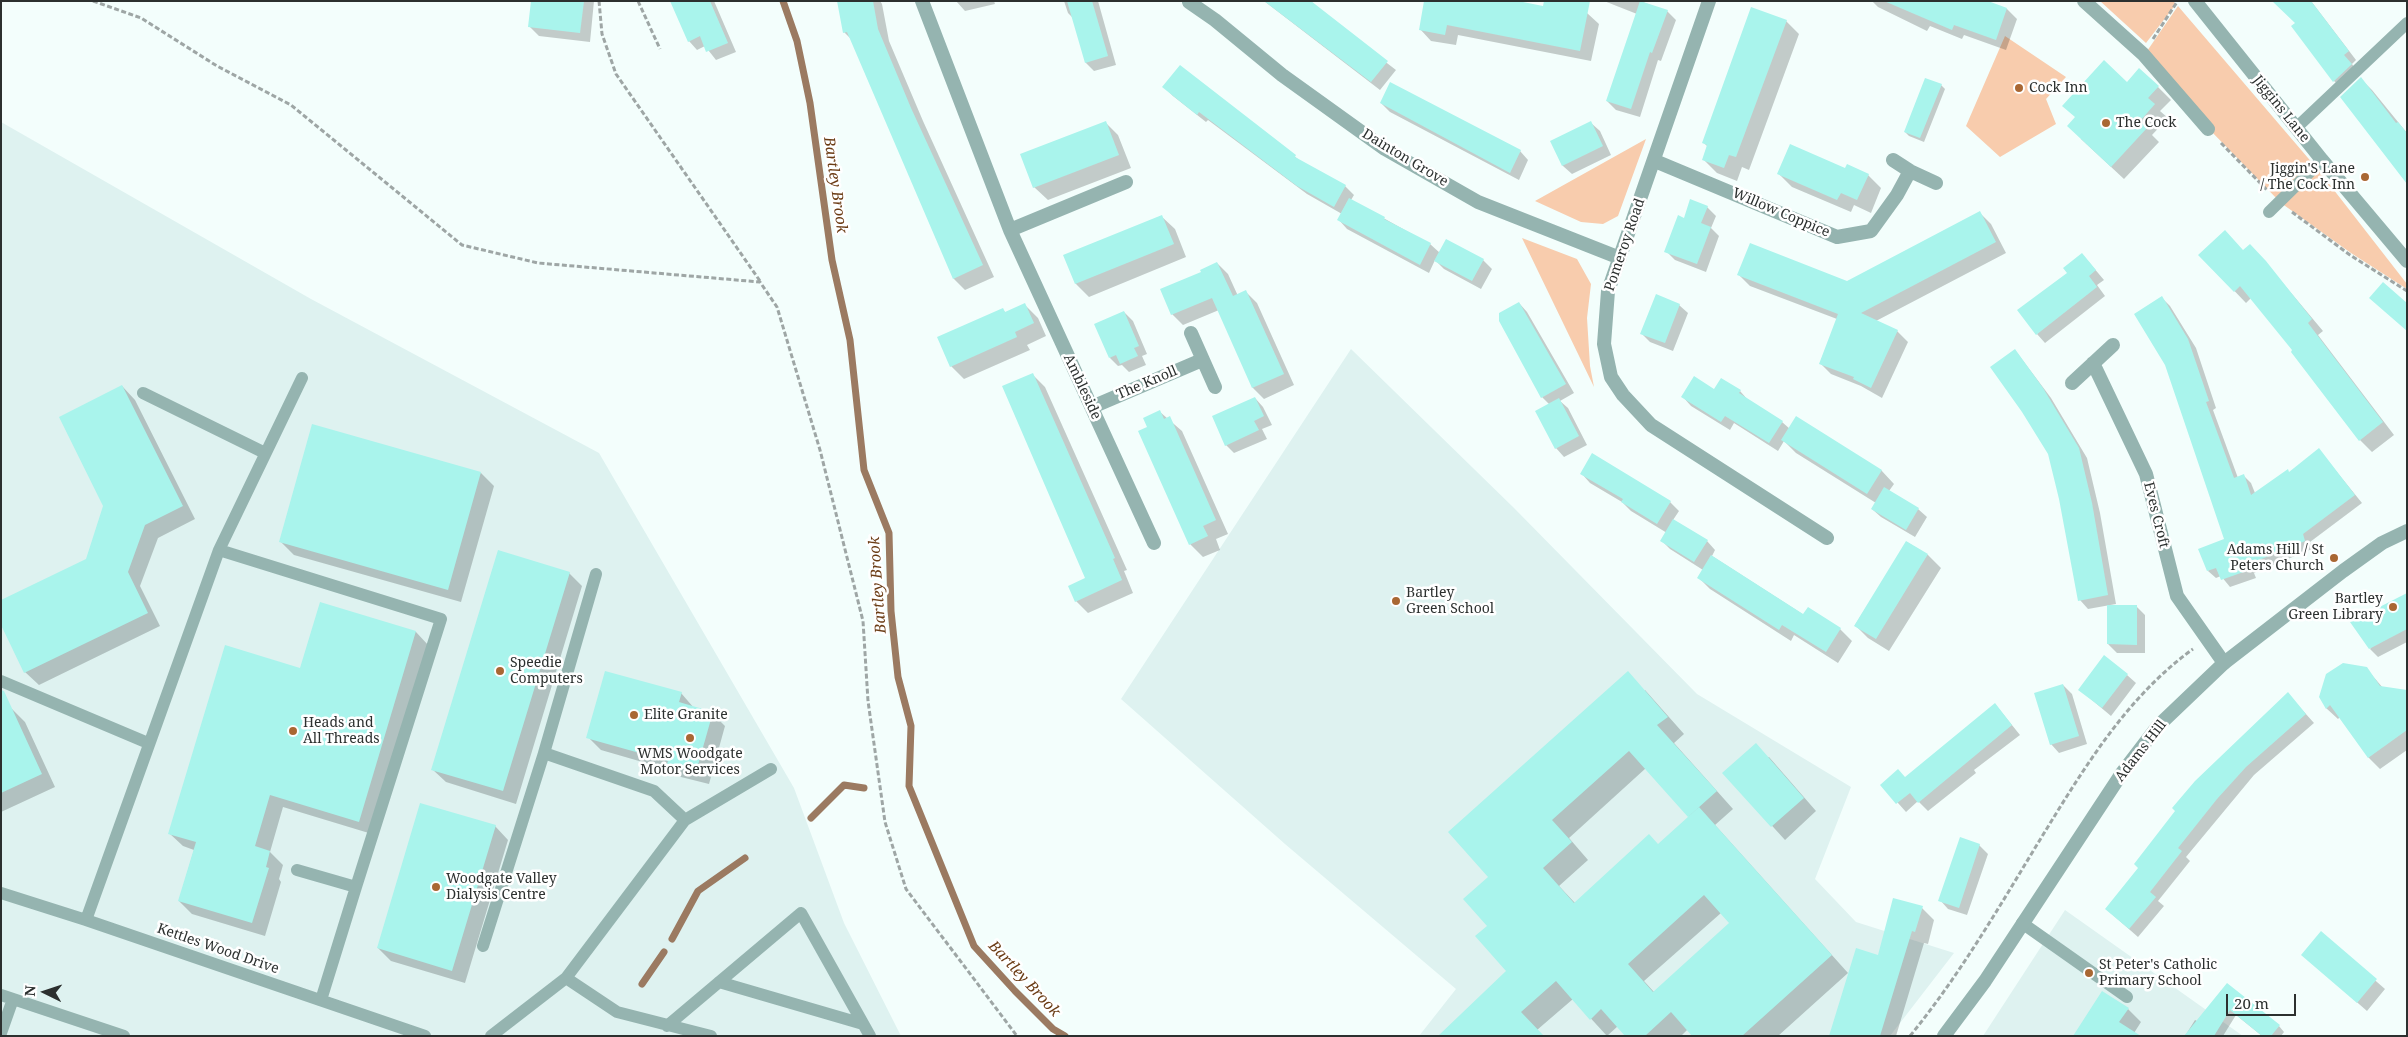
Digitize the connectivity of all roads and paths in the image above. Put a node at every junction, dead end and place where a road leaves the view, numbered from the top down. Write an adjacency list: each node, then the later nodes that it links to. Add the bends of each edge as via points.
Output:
1 (93, 1): 26 (path, via 141,18 217,66 291,105 462,246 538,263)
2 (599, 1): 26 (path, via 602,34 616,74)
3 (638, 1): 11 (path)
4 (922, 1): 23 (street, Ambleside)
5 (1708, 1): 17 (street, Pomeroy Road)
6 (2084, 1): 12 (street)
7 (2177, 1): 12 (path)
8 (2195, 1): 13 (street, Jiggins Lane)
9 (1189, 2): 24 (street, Dainton Grove, via 1282,75 1385,149 1478,202)
10 (2407, 23): 13 (lane)
11 (660, 49)
12 (2143, 54): 14 (street)
13 (2296, 128): 16 (street, Jiggins Lane)
14 (2208, 130): 21 (path)
15 (1893, 160): 18 (street)
16 (2322, 160): 21 (lane); 25 (street, Jiggins Lane)
17 (1655, 161): 18 (street, Willow Coppice, via 1837,237 1871,231); 24 (street, Pomeroy Road)
18 (1910, 172): 20 (street)
19 (1126, 182): 23 (street)
20 (1936, 183)
21 (2279, 203): 22 (lane); 27 (path, via 2350,255)
22 (2270, 212)
23 (1010, 230): 36 (street, Ambleside)
24 (1620, 258): 39 (street, Pomeroy Road, via 1608,291 1604,344 1611,377 1623,395 1651,425)
25 (2407, 261)
26 (760, 282): 69 (path, via 777,307 820,450 863,621 868,701 884,822 906,889)
27 (2407, 291)
28 (1191, 332): 30 (street)
29 (2113, 345): 31 (street)
30 (1202, 360): 34 (street); 36 (street, The Knoll)
31 (2094, 363): 33 (street); 43 (street, Eves Croft, via 2146,474 2176,596)
32 (302, 378): 37 (lane)
33 (2072, 383)
34 (1215, 387)
35 (143, 393): 37 (lane)
36 (1092, 407): 40 (street, Ambleside)
37 (265, 453): 41 (lane)
38 (2407, 531): 44 (street, Adams Hill, via 2382,543 2351,565)
39 (1827, 538)
40 (1154, 543)
41 (219, 550): 46 (lane); 51 (lane, via 441,619)
42 (596, 574): 47 (lane)
43 (2206, 638): 44 (street, Eves Croft); 70 (path, via 2170,665 2109,732 1992,918)
44 (2224, 663): 54 (street, Adams Hill, via 2158,726 2127,766)
45 (1, 681): 46 (lane)
46 (148, 743): 53 (lane)
47 (544, 753): 49 (lane, via 654,791); 55 (lane)
48 (771, 768): 49 (lane)
49 (685, 820): 56 (lane)
50 (297, 870): 51 (lane)
51 (356, 887): 60 (lane)
52 (1, 893): 53 (lane, Kettles Wood Drive)
53 (86, 920): 60 (lane, Kettles Wood Drive)
54 (2022, 923): 59 (lane); 71 (street, Adams Hill)
55 (483, 946)
56 (566, 978): 62 (lane, via 617,1012); 66 (lane)
57 (719, 982): 61 (lane); 61 (lane, via 801,913); 62 (lane)
58 (7, 997): 63 (lane); 64 (lane)
59 (2127, 997)
60 (321, 1000): 65 (lane, Kettles Wood Drive)
61 (863, 1024): 68 (lane)
62 (666, 1026): 67 (lane)
63 (1, 1034)
64 (124, 1036)
65 (425, 1036)
66 (491, 1036)
67 (711, 1036)
68 (870, 1036)
69 (1017, 1036)
70 (1910, 1036)
71 (1944, 1036)

